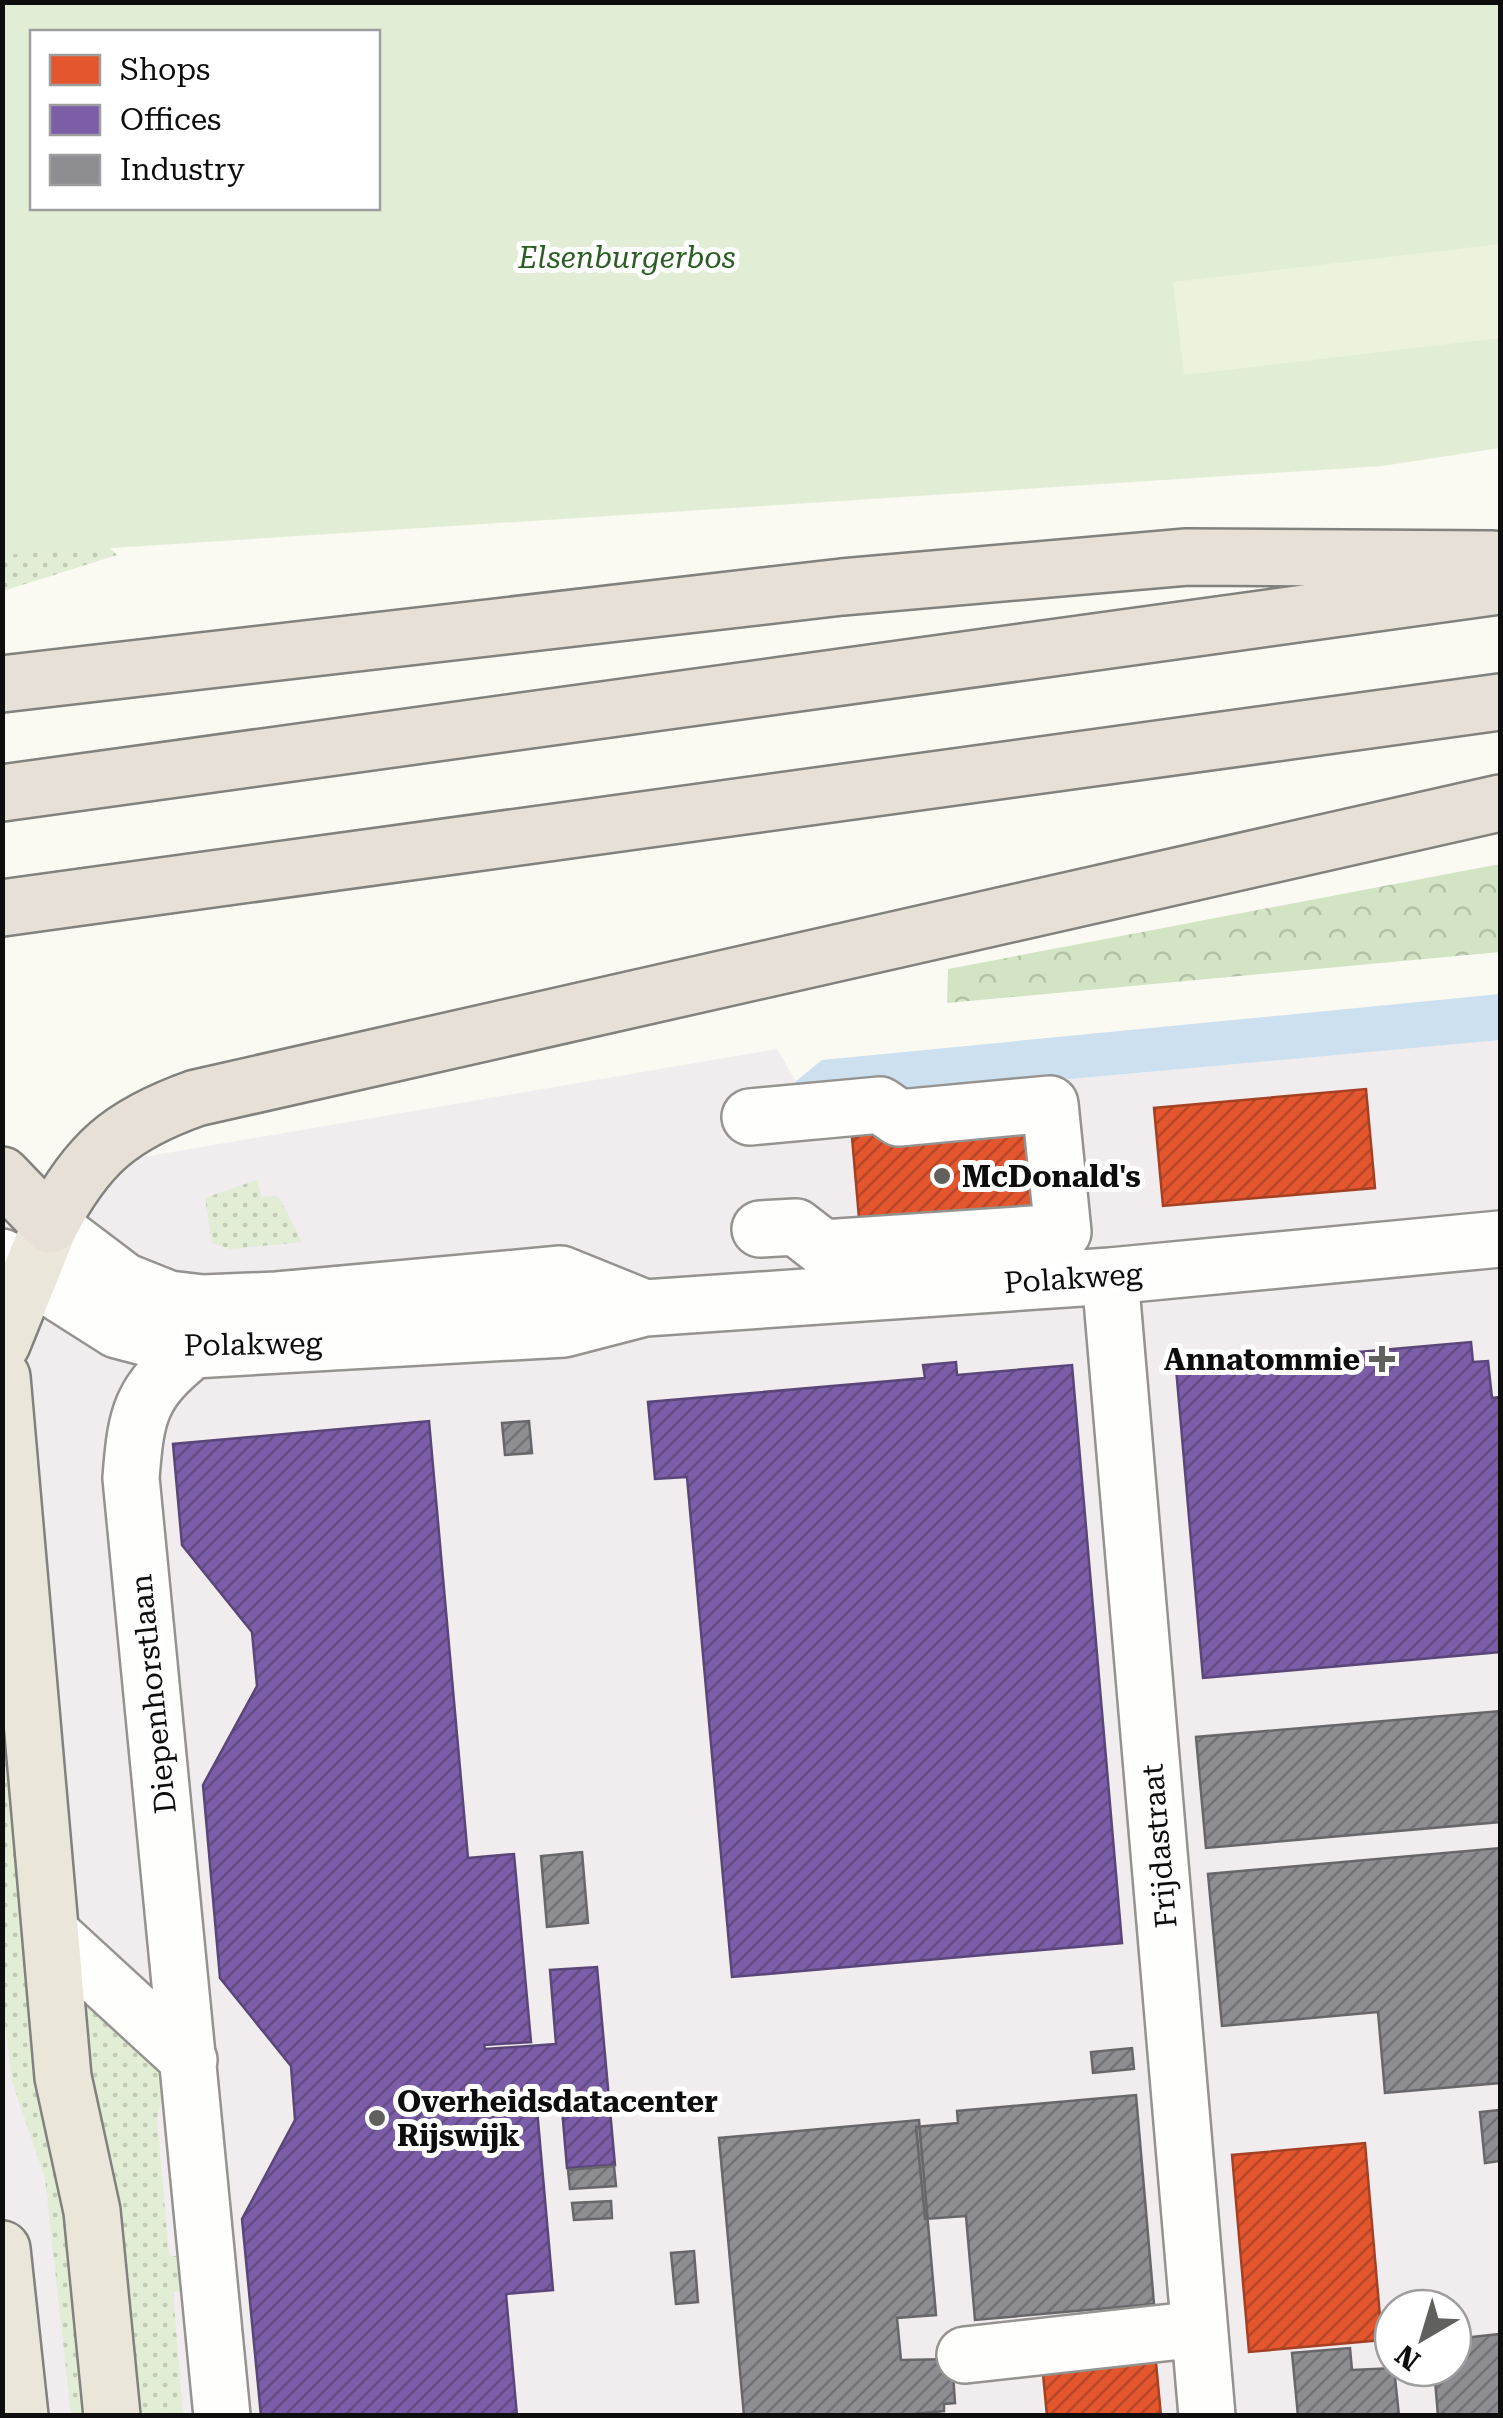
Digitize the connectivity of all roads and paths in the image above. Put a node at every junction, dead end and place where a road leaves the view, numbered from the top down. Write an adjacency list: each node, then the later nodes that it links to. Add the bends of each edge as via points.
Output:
1 (1500, 560): 3 (highway, via 1168,559 842,587)
2 (1500, 586): 5 (highway)
3 (7, 683)
4 (1500, 702): 7 (highway)
5 (17, 792)
6 (1500, 803): 10 (highway, via 196,1098 137,1120 109,1142 71,1184)
7 (21, 906)
8 (750, 1117): 11 (street, via 880,1106 899,1118 1050,1104 1064,1232 823,1248 796,1227)
9 (2, 1175): 10 (highway)
10 (50, 1225): 13 (main road); 15 (street, Polakweg, via 124,1282 169,1299 277,1300 560,1274)
11 (760, 1228)
12 (1500, 1240): 14 (street, Polakweg)
13 (16, 1266): 16 (main road); 17 (street, Polakweg, via 118,1330)
14 (1110, 1276): 15 (street, Polakweg); 22 (street, Frijdastraat)
15 (645, 1308): 17 (street, Polakweg, via 564,1329)
16 (2, 1344)
17 (192, 1350): 20 (street, Diepenhorstlaan, via 140,1407 131,1478)
18 (2, 1378): 19 (main road)
19 (52, 1934): 20 (street); 25 (main road, via 64,2078 92,2211)
20 (189, 2060): 26 (street, Diepenhorstlaan)
21 (2, 2249): 24 (main road)
22 (1199, 2329): 23 (street); 27 (street, Frijdastraat)
23 (965, 2355)
24 (20, 2416)
25 (112, 2416)
26 (222, 2416)
27 (1207, 2416)

